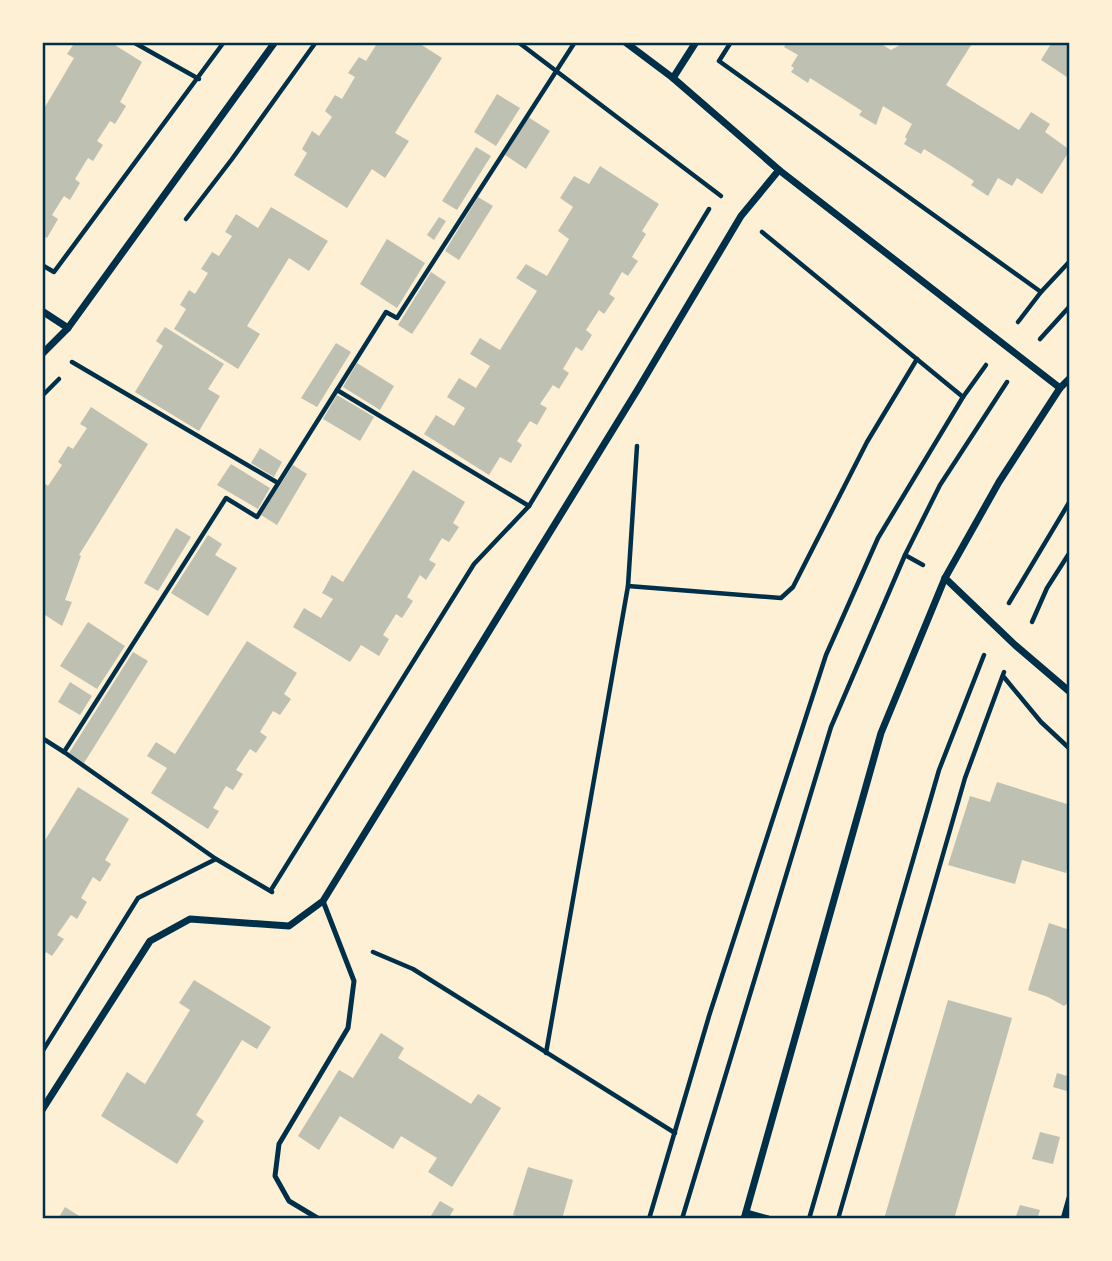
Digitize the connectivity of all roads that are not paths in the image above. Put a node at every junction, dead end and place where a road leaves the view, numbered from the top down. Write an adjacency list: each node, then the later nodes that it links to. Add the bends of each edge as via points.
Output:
1 (275, 42): 7 (street)
2 (625, 42): 4 (street)
3 (696, 42): 4 (street)
4 (673, 78): 5 (street)
5 (779, 170): 10 (street); 13 (street, via 741,216)
6 (42, 311): 7 (street)
7 (68, 327): 8 (street)
8 (44, 352)
9 (1070, 378): 10 (street)
10 (1060, 388): 11 (street, via 999,482)
11 (945, 578): 12 (street); 16 (street, via 881,733)
12 (1070, 692)
13 (323, 901): 14 (street, via 289,926 190,919 150,941); 17 (lane, via 354,981 348,1028 279,1144 275,1176 289,1201)
14 (42, 1110)
15 (1070, 1198): 19 (street)
16 (745, 1216): 18 (street)
17 (319, 1219)
18 (768, 1219)
19 (1064, 1219)

